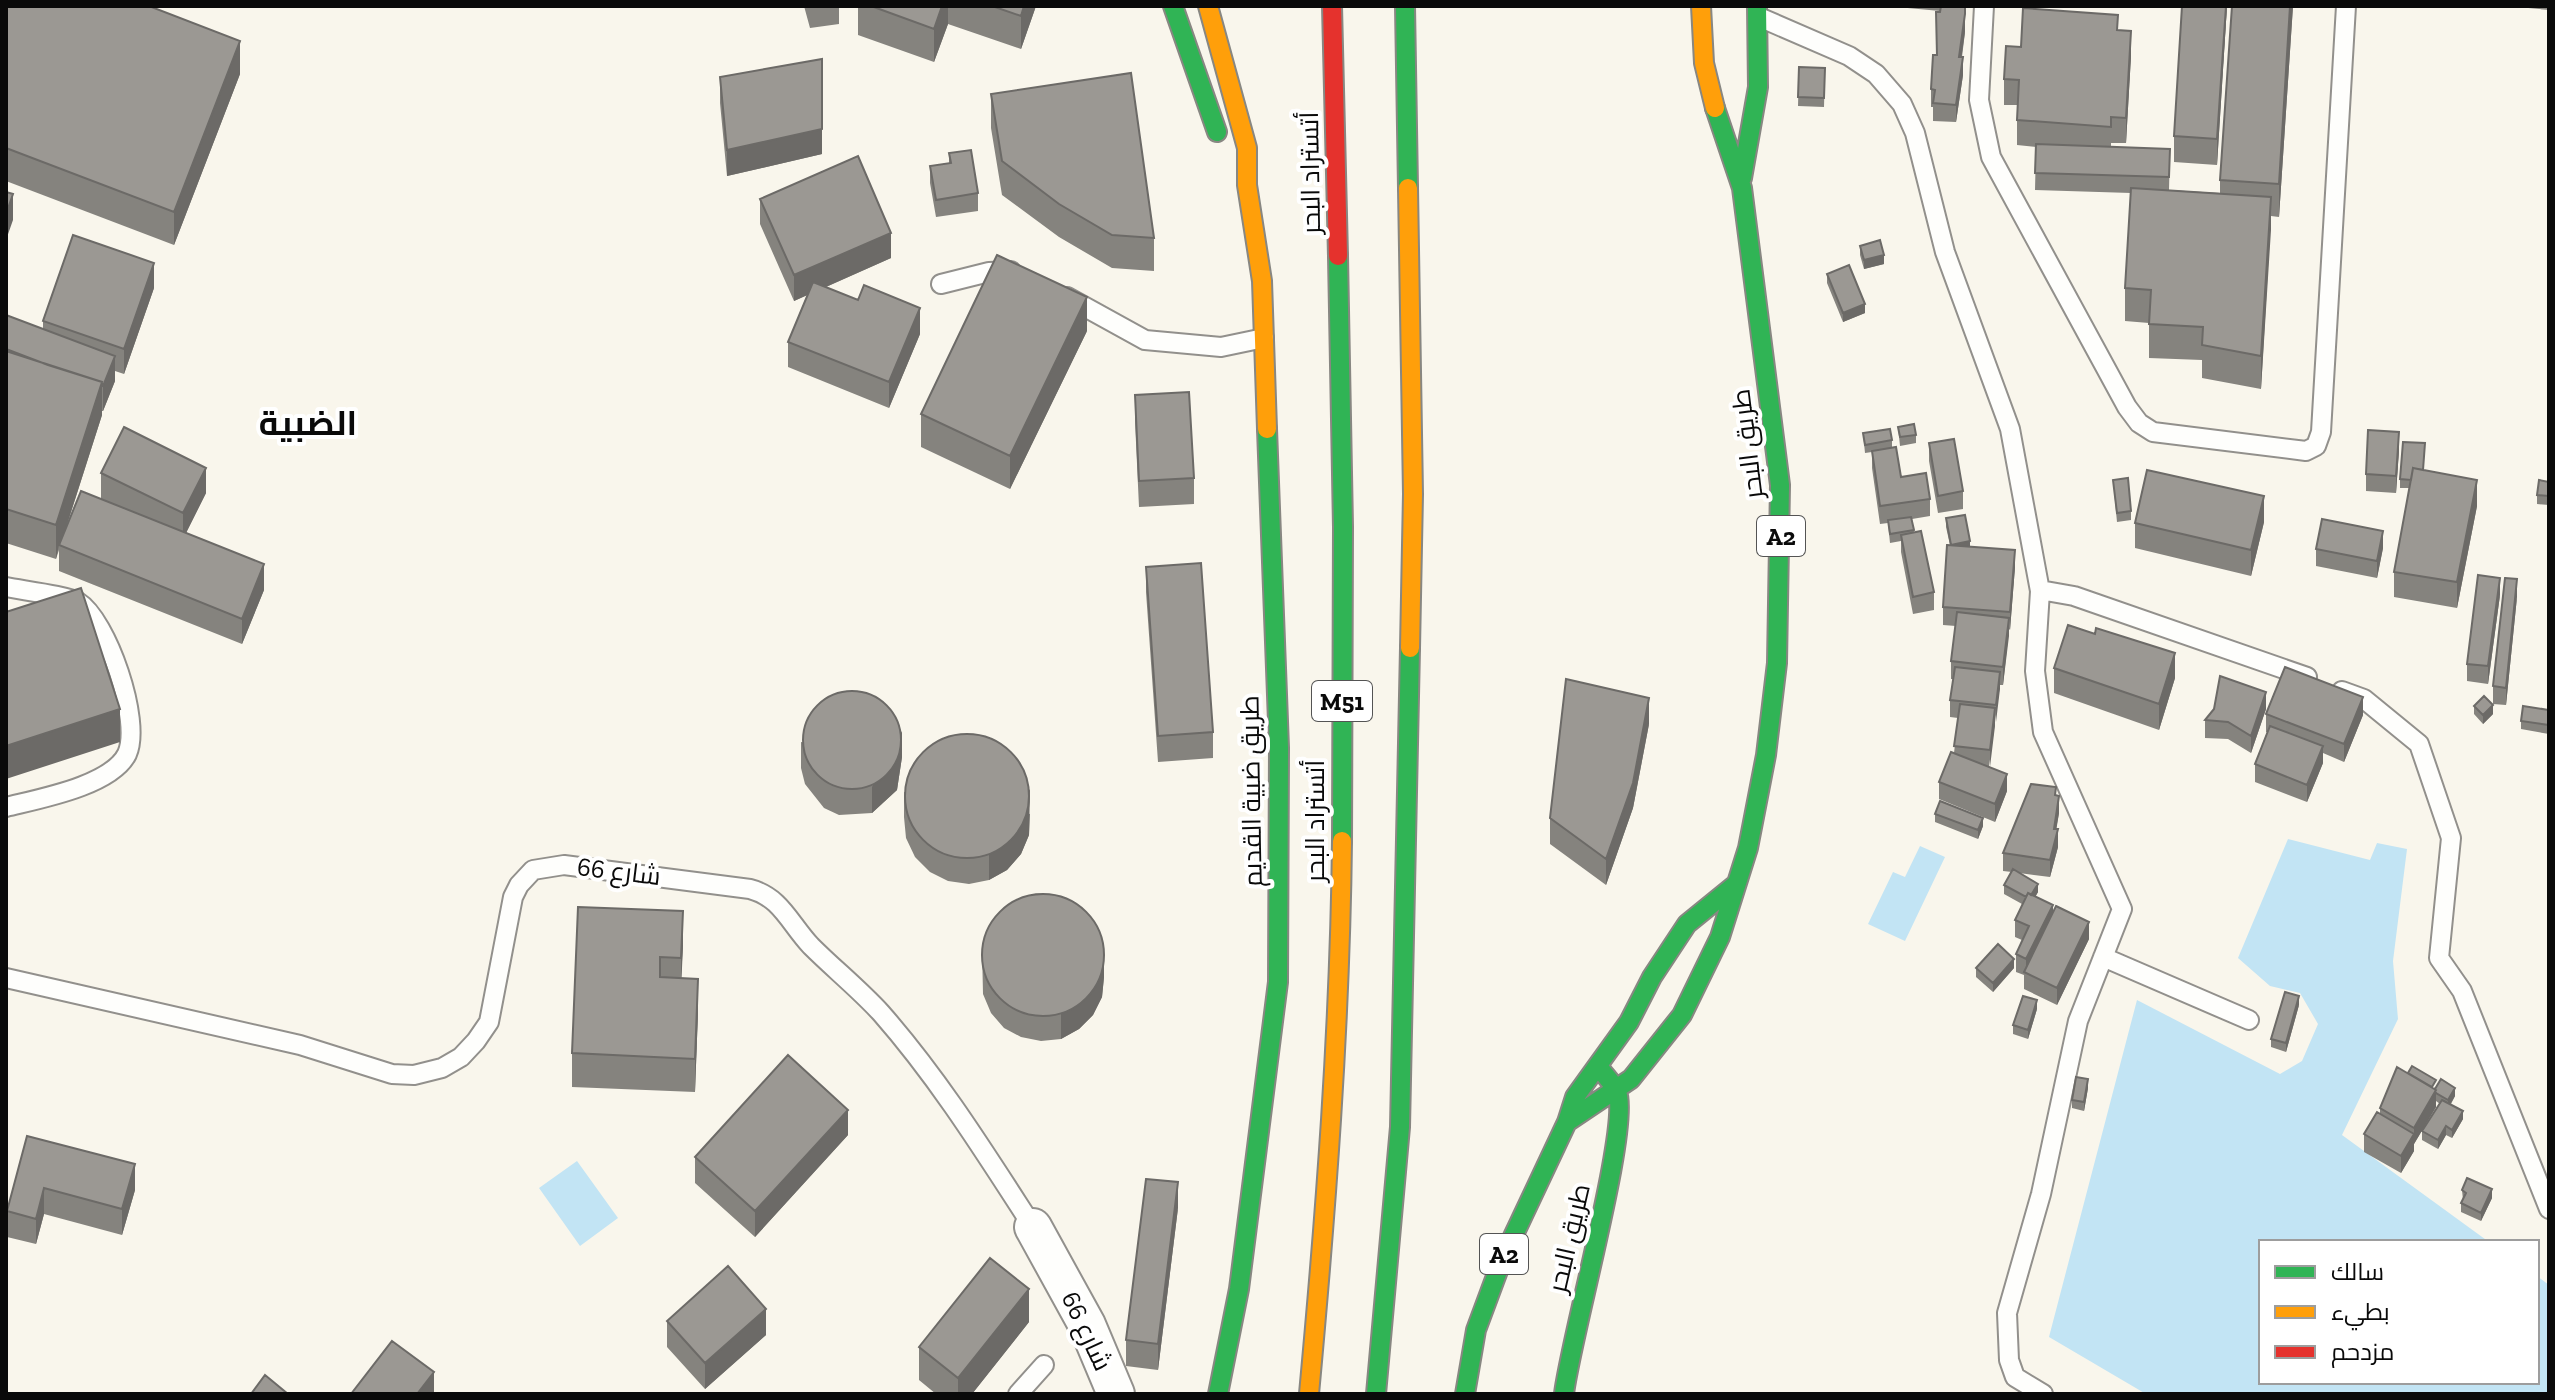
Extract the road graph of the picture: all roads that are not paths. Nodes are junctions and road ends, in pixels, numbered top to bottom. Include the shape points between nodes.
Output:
1 (1173, 6) edge
2 (1208, 6) edge
3 (1332, 6) edge
4 (1405, 6) edge
5 (1984, 6) edge
6 (2346, 6) edge
7 (1706, 11) edge
8 (1752, 12) edge
9 (1247, 185) junction
10 (1741, 185) junction
11 (1026, 277) edge
12 (941, 284) dead end
13 (1049, 288) edge
14 (1264, 338) junction
15 (6, 587) edge
16 (2040, 590) junction
17 (6, 807) edge
18 (1735, 885) junction
19 (2103, 957) junction
20 (6, 978) edge
21 (1674, 986) junction
22 (2249, 1020) dead end
23 (1599, 1067) junction
24 (1618, 1094) junction
25 (1567, 1122) junction
26 (2549, 1209) edge
27 (1033, 1227) joint
28 (1044, 1365) dead end
29 (1018, 1394) edge
30 (1116, 1394) edge
31 (1218, 1394) edge
32 (1309, 1394) edge
33 (1376, 1394) edge
34 (1465, 1394) edge
35 (1564, 1394) edge
36 (2043, 1394) edge

1 - 9 main road, طريق ضبية القديم via 1227,159
2 - 9 main road, طريق ضبية القديم via 1247,148
3 - 32 main road, أتستراد البحر / M51 via 1342,429 1341,922 1331,1162
4 - 33 main road, M51 via 1413,494 1400,1111
5 - 6 lane via 1979,100 1991,157 2127,407 2139,423 2161,434 2297,451 2312,450 2321,432
7 - 10 main road, طريق البحر / A2 via 1710,92
8 - 10 main road, طريق البحر / A2 via 1758,87
8 - 16 lane via 1849,56 1876,74 1902,104 1915,133 1945,252 2010,429
9 - 14 main road, طريق ضبية القديم via 1257,232
10 - 18 main road, طريق البحر / A2 via 1781,498 1775,679 1762,784
11 - 12 lane via 1014,271 989,272
13 - 14 lane via 1145,340 1221,347
14 - 31 main road, طريق ضبية القديم via 1279,748 1278,982 1239,1289
15 - 17 lane via 76,600 91,613 121,673 130,726 127,754 108,772 66,792
16 - 19 lane via 2035,671 2043,732 2122,909
16 - 26 lane via 2155,623 2364,699 2419,744 2451,838 2439,958 2462,991
18 - 21 main road, A2 via 1715,954
18 - 21 main road, A2 via 1687,924
19 - 22 lane
19 - 36 lane via 2078,1021 2041,1194 2007,1313 2015,1377
20 - 27 lane, شارع 66 via 300,1045 392,1074 414,1075 461,1057 489,1022 513,897 533,870 564,865 750,889 782,907 812,947 882,1014 951,1099
21 - 23 main road, A2
21 - 24 main road, A2 via 1646,1064
23 - 24 main road
23 - 25 main road, طريق البحر / A2 via 1575,1097
24 - 25 main road, A2
24 - 35 main road, طريق البحر via 1615,1150
25 - 34 main road, طريق البحر / A2 via 1502,1260 1476,1330
27 - 30 street, شارع 66 via 1087,1325
28 - 29 lane

